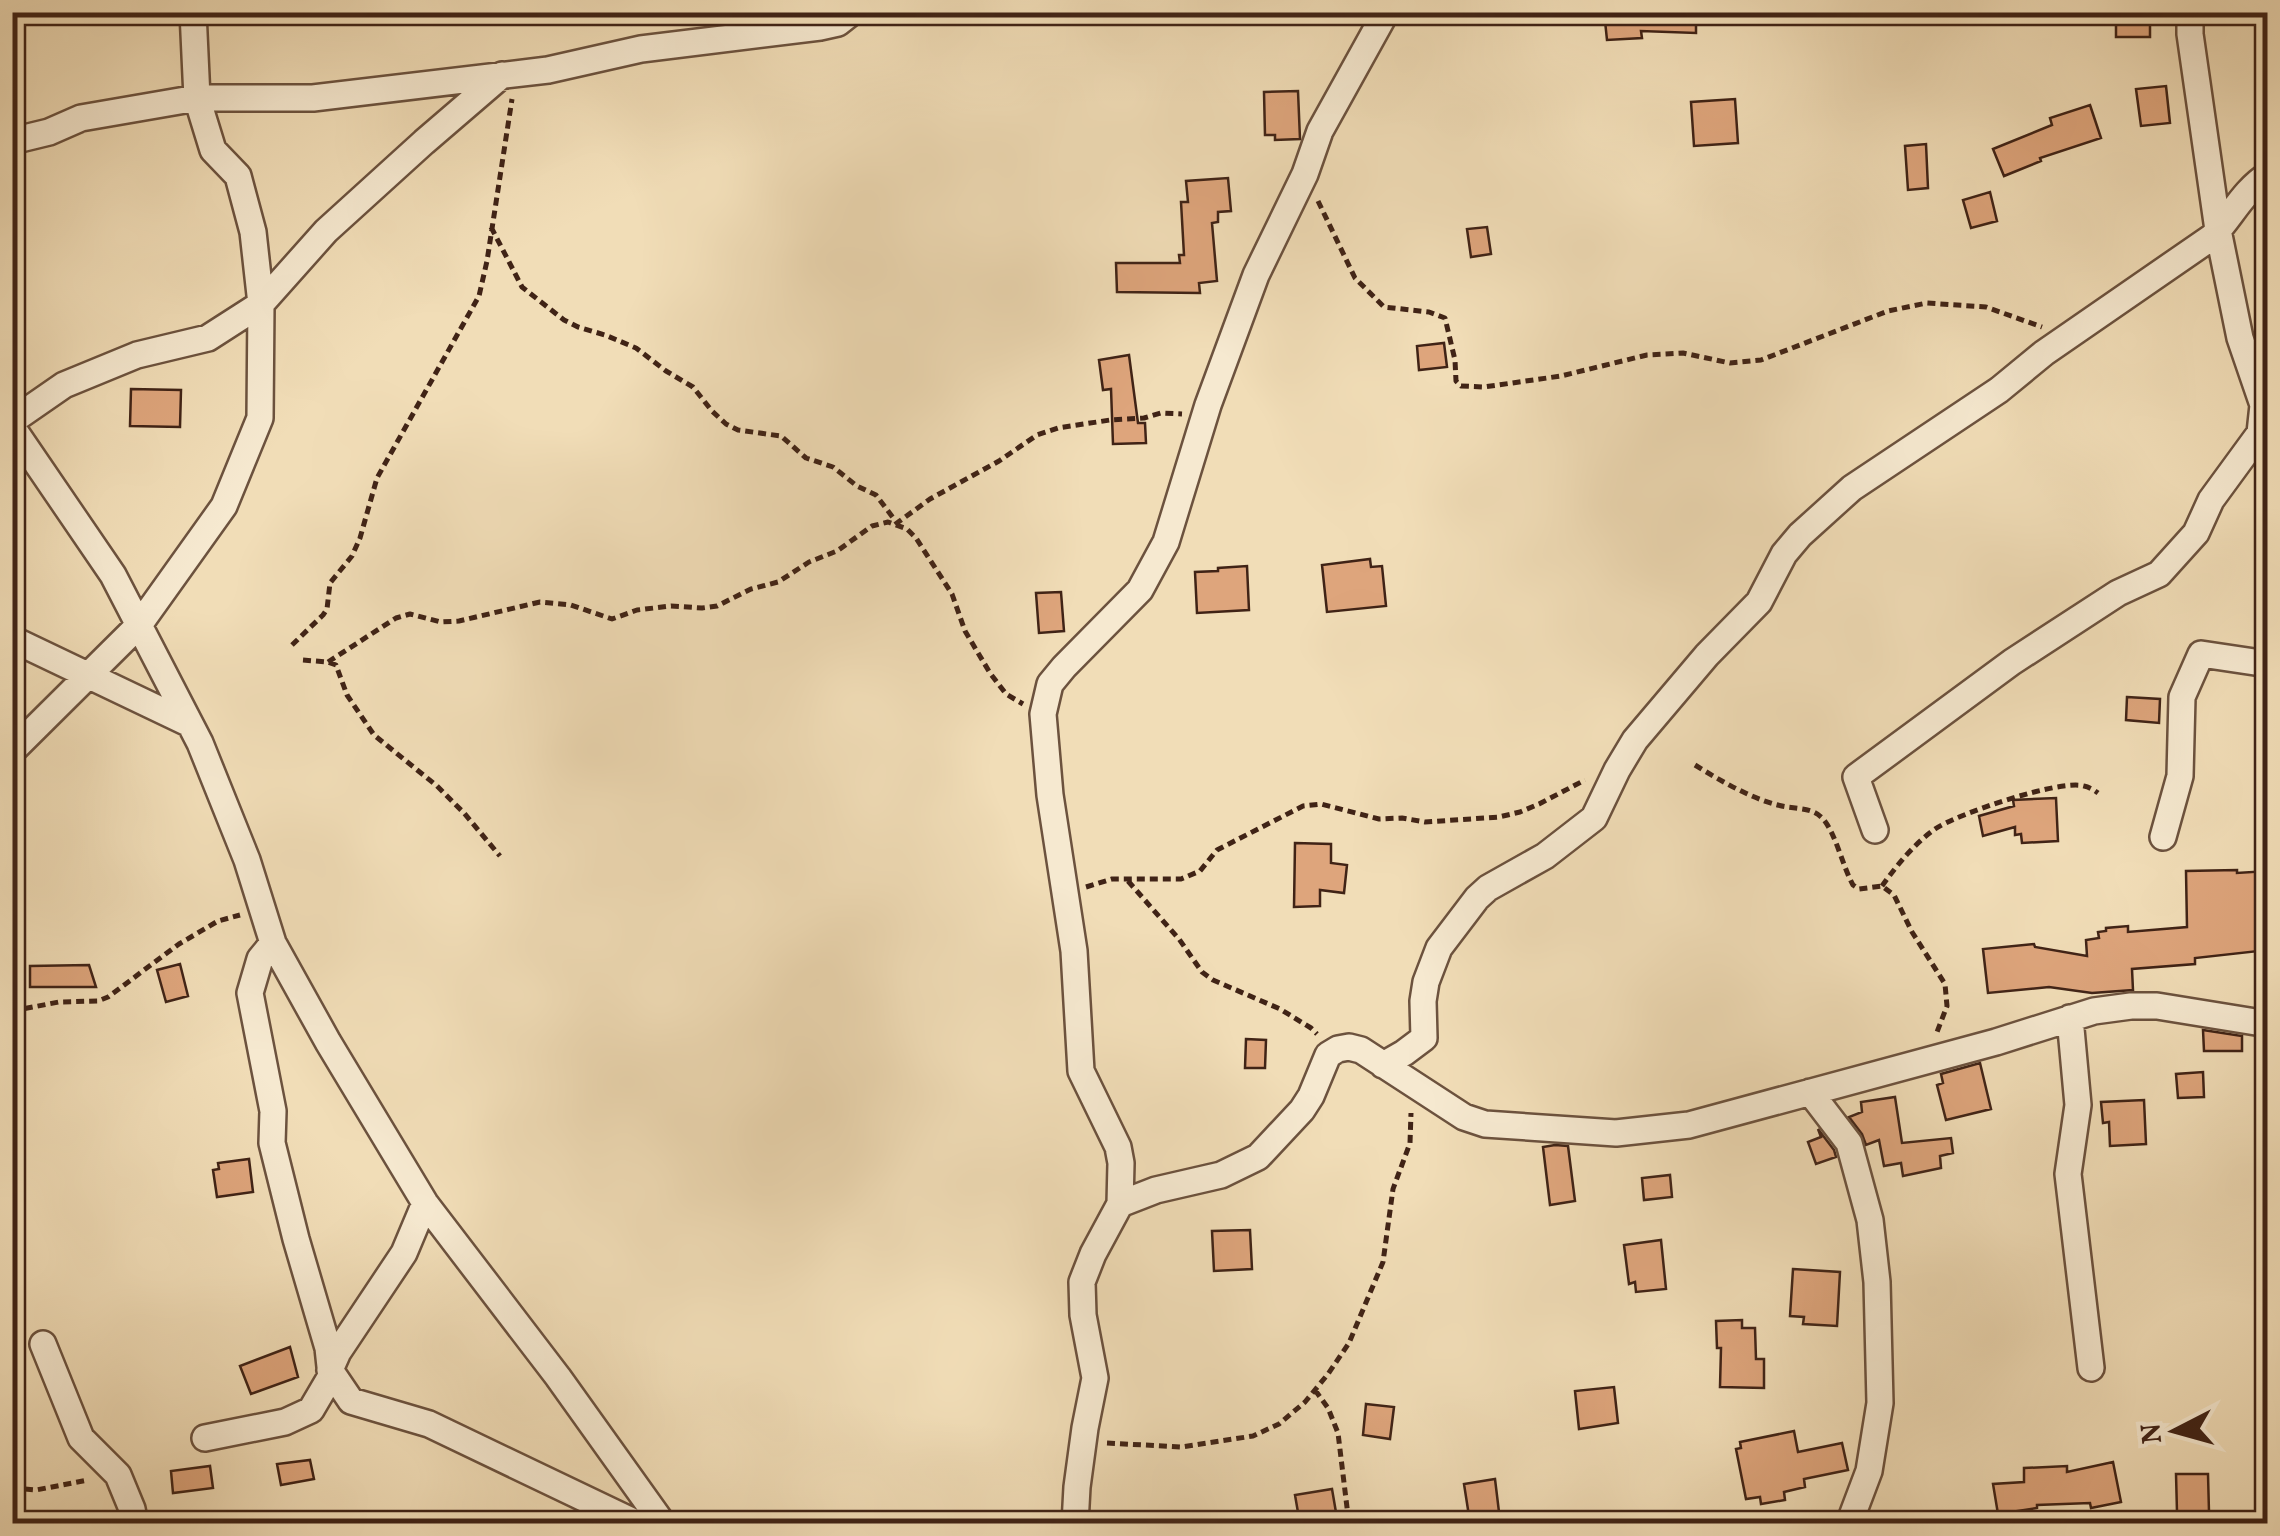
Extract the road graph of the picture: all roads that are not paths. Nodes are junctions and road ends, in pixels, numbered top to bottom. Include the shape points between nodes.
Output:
1 (193, 12) edge
2 (852, 12) edge
3 (1386, 12) edge
4 (2190, 12) edge
5 (509, 74) junction
6 (197, 98) junction
7 (12, 141) edge
8 (2268, 176) edge
9 (2218, 230) junction
10 (262, 304) junction
11 (12, 424) edge
12 (139, 625) junction
13 (12, 638) edge
14 (2268, 664) edge
15 (90, 676) junction
16 (190, 724) junction
17 (12, 751) edge
18 (1875, 830) dead end
19 (2163, 837) dead end
20 (273, 943) junction
21 (2070, 1018) junction
22 (2268, 1024) edge
23 (1384, 1064) junction
24 (1810, 1092) junction
25 (425, 1203) junction
26 (1120, 1204) junction
27 (43, 1344) dead end
28 (2091, 1368) dead end
29 (330, 1370) junction
30 (205, 1438) dead end
31 (135, 1524) edge
32 (638, 1524) edge
33 (663, 1524) edge
34 (1076, 1524) edge
35 (1849, 1524) edge

1 - 6 street
2 - 5 street via 820,27
3 - 26 street via 1320,131 1256,275 1166,542 1140,590 1050,684 1043,714 1074,951 1078,1054 1118,1146
4 - 9 street
5 - 6 street via 313,98
5 - 10 street via 326,231
6 - 7 street via 81,118
6 - 10 street via 212,150 238,176
8 - 9 street via 2246,191
9 - 18 street via 2240,338 2263,404 2260,433 2196,532 2159,574 2012,662 1856,777
9 - 23 street via 1831,505 1784,554 1759,602 1635,740 1594,818 1477,898 1430,968 1422,1001 1424,1038
10 - 11 street via 208,338 137,354 64,385
10 - 12 street via 260,418 224,506
11 - 12 street
12 - 15 street
12 - 16 street
13 - 15 street
14 - 19 street via 2200,654 2182,697 2180,776
15 - 16 street
15 - 17 street
16 - 20 street via 247,860
20 - 25 street
20 - 29 street via 260,959 250,993 273,1111 272,1143
21 - 22 street via 2157,1006
21 - 24 street
21 - 28 street via 2078,1106 2068,1174
23 - 24 street via 1485,1124 1616,1133 1689,1126
23 - 26 street via 1349,1047 1332,1051 1302,1110 1258,1157 1221,1176
24 - 35 street via 1849,1143 1878,1282 1880,1403 1869,1471
25 - 29 street via 404,1252
25 - 33 street
26 - 34 street via 1082,1282 1095,1378
27 - 31 street via 81,1438 118,1475
29 - 30 street via 311,1410
29 - 32 street via 352,1401 429,1424

